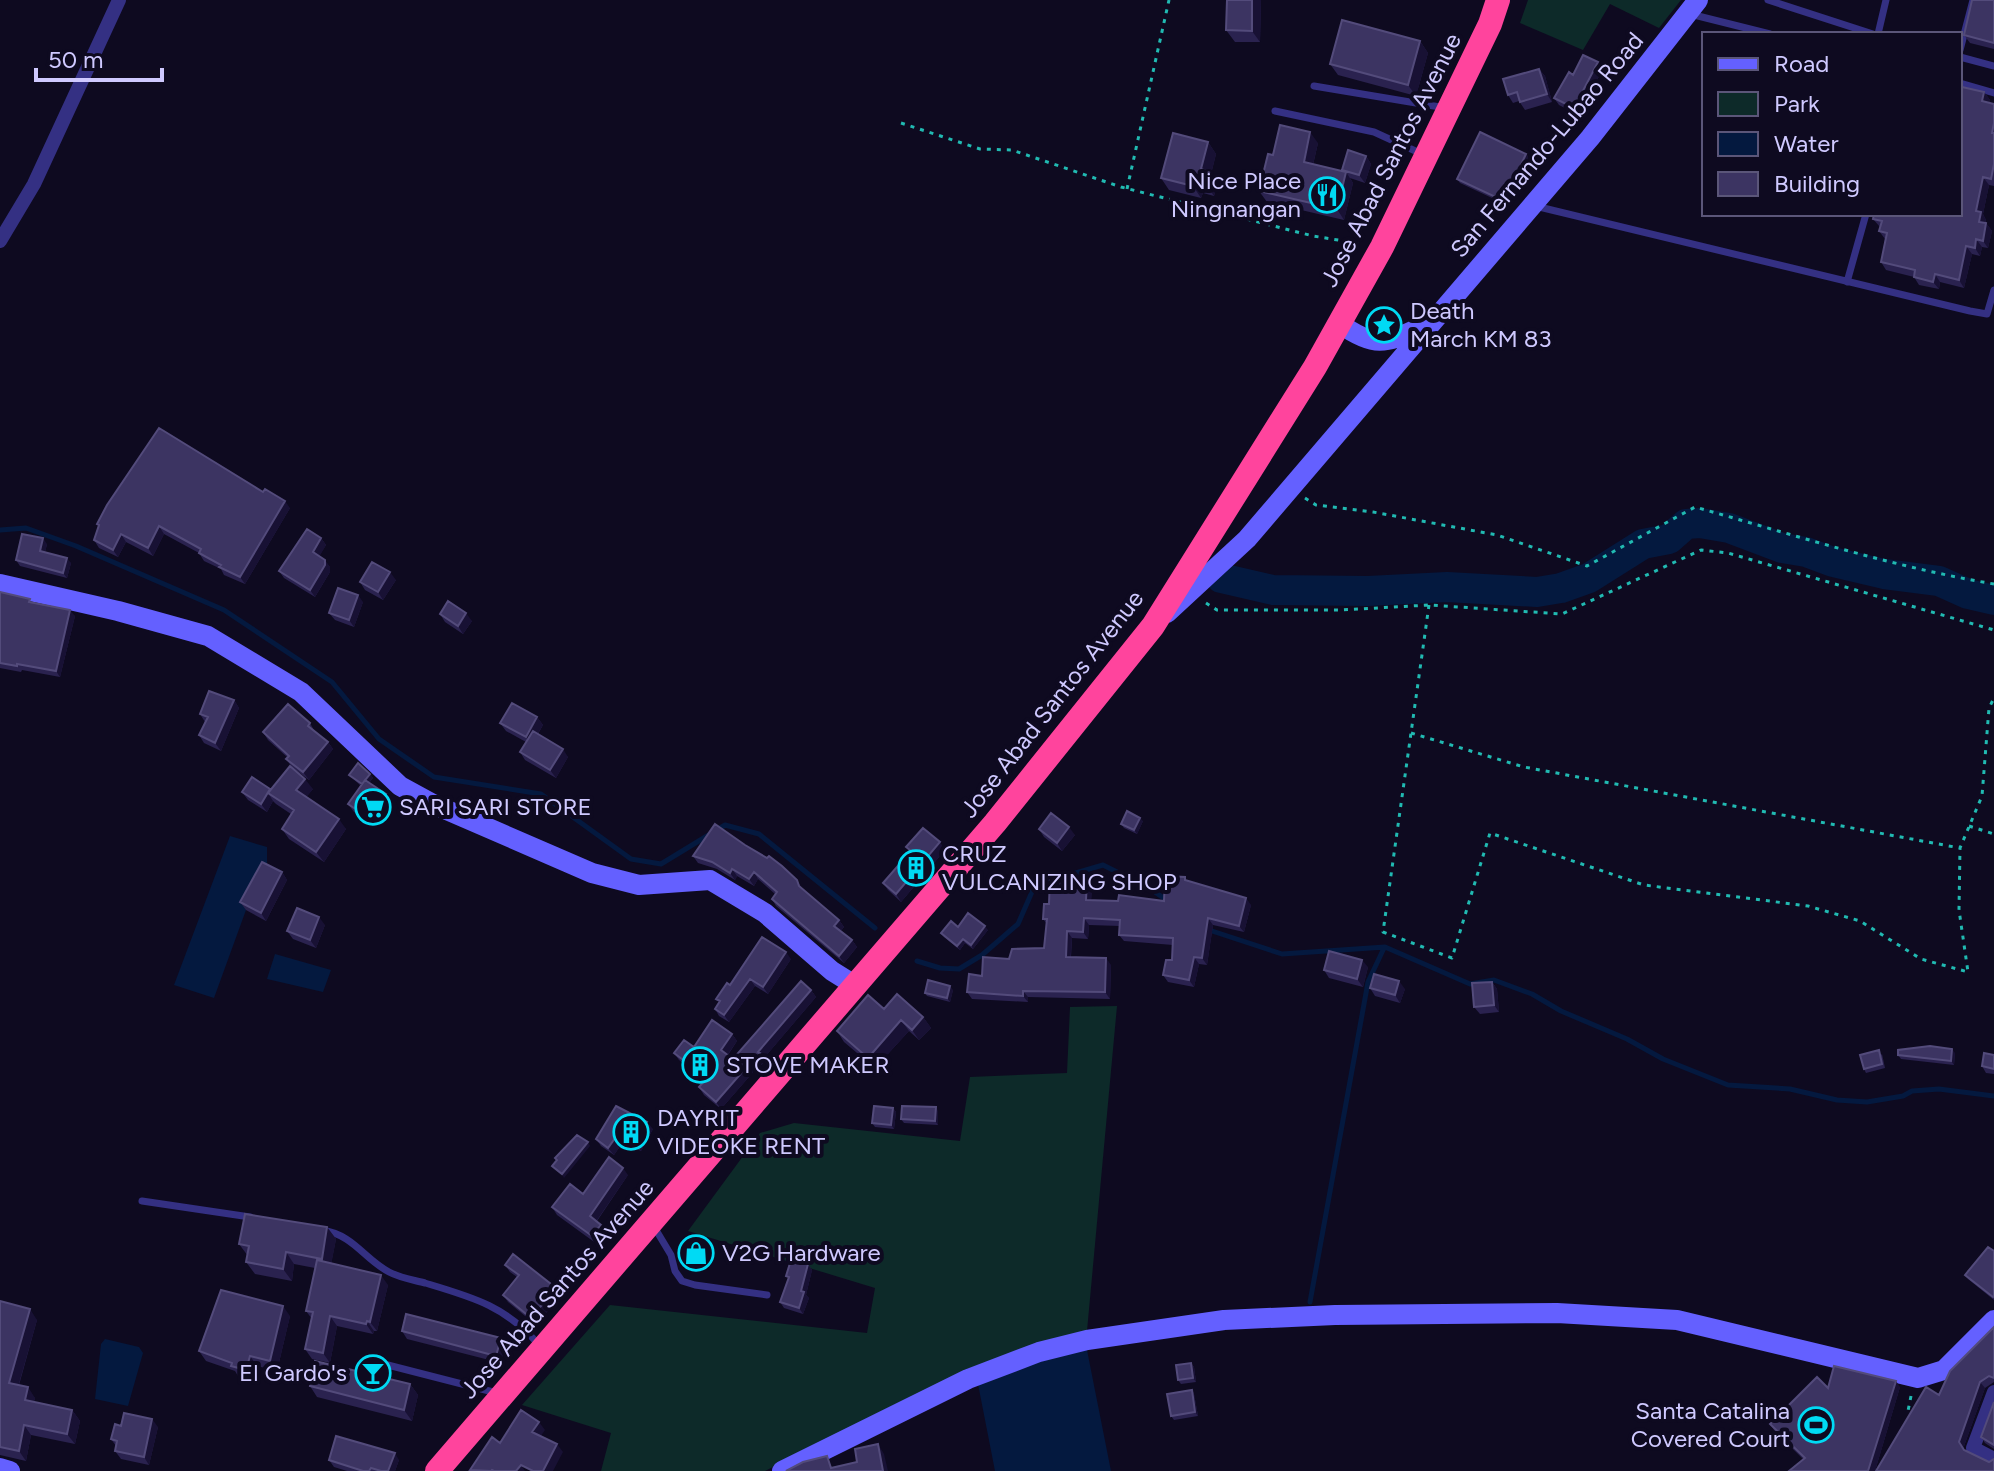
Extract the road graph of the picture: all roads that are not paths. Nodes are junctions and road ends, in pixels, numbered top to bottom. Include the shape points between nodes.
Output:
1 (119, 0) edge
2 (1498, 0) edge
3 (1768, 0) edge
4 (1886, 0) edge
5 (1973, 0) edge
6 (1693, 6) edge
7 (1764, 32) edge
8 (1870, 32) edge
9 (1877, 32) edge
10 (1962, 42) edge
11 (1962, 58) edge
12 (1994, 66) edge
13 (1962, 84) edge
14 (1314, 86) dead end
15 (1994, 93) edge
16 (1450, 108) junction
17 (1275, 111) dead end
18 (1428, 156) junction
19 (1533, 205) junction
20 (1865, 216) edge
21 (0, 241) edge
22 (1847, 282) junction
23 (1994, 290) edge
24 (1990, 315) edge
25 (1433, 322) junction
26 (1339, 323) junction
27 (0, 584) edge
28 (1153, 626) junction
29 (856, 986) junction
30 (142, 1201) dead end
31 (256, 1218) edge
32 (651, 1223) junction
33 (311, 1228) edge
34 (767, 1295) dead end
35 (1994, 1320) edge
36 (543, 1349) junction
37 (380, 1363) dead end
38 (1994, 1392) edge
39 (503, 1395) junction
40 (1994, 1459) edge
41 (0, 1468) edge
42 (10, 1471) edge
43 (437, 1471) edge
44 (782, 1471) edge

1 - 21 street via 34,184
2 - 16 highway, Jose Abad Santos Avenue
3 - 8 lane
4 - 9 lane
5 - 10 lane
6 - 7 lane
6 - 19 street, San Fernando-Lubao Road
11 - 12 lane
13 - 15 lane
14 - 16 lane
16 - 18 highway, Jose Abad Santos Avenue
17 - 18 lane via 1374,132
18 - 26 highway, Jose Abad Santos Avenue
19 - 22 lane
19 - 25 street, San Fernando-Lubao Road
20 - 22 lane
22 - 24 lane
23 - 24 lane
25 - 26 street, San Fernando-Lubao Road via 1376,342
25 - 28 street, San Fernando-Lubao Road via 1247,539
26 - 28 highway, Jose Abad Santos Avenue
27 - 29 street via 208,636 301,692 400,786 433,804 592,873 639,885 710,880 765,913
28 - 29 highway, Jose Abad Santos Avenue
29 - 32 highway, Jose Abad Santos Avenue
30 - 31 lane
32 - 34 lane via 682,1281
32 - 36 highway, Jose Abad Santos Avenue
33 - 36 lane via 339,1233 391,1273 481,1299 525,1328
35 - 44 street via 1944,1370 1918,1378 1677,1320 1557,1313 1224,1320 1039,1352 968,1379
36 - 39 highway, Jose Abad Santos Avenue
37 - 39 lane
38 - 40 street via 1973,1448
39 - 43 highway, Jose Abad Santos Avenue
41 - 42 street

